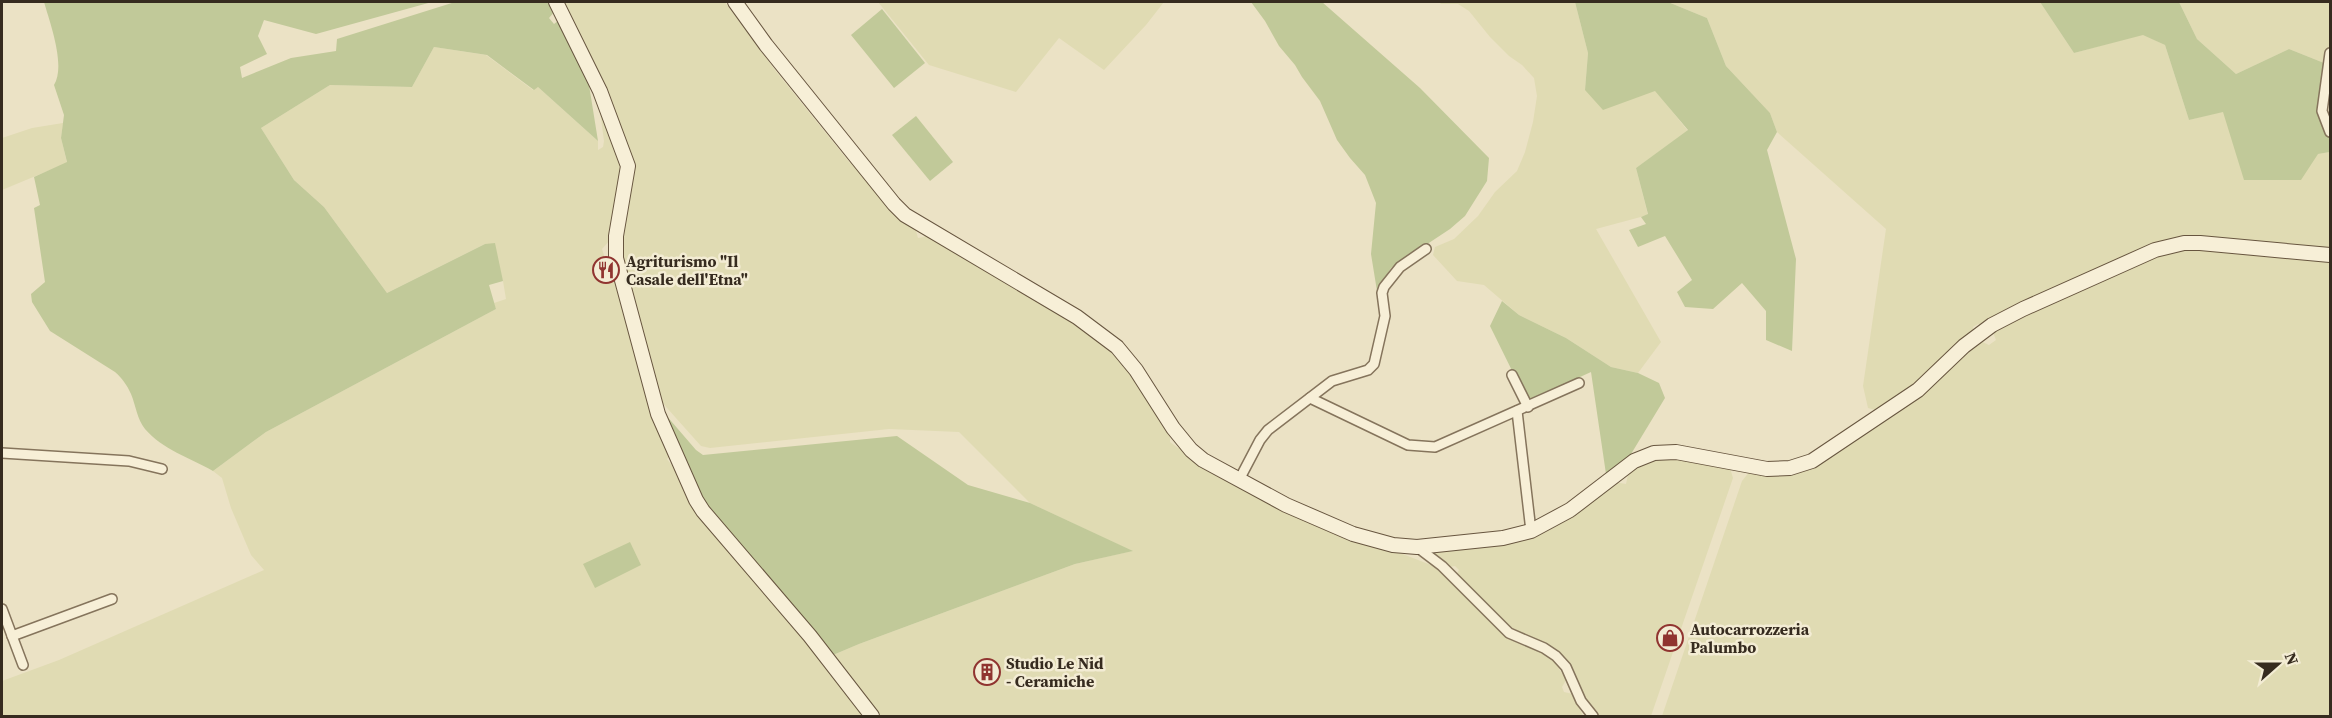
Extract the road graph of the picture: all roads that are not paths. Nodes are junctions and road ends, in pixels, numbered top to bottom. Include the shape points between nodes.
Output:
1 (555, 2) edge
2 (735, 2) edge
3 (2331, 53) edge
4 (2331, 132) edge
5 (1426, 249) dead end
6 (2331, 255) edge
7 (1512, 375) dead end
8 (1579, 383) dead end
9 (1310, 398) junction
10 (1528, 406) junction
11 (1517, 411) junction
12 (2, 453) edge
13 (162, 469) dead end
14 (1239, 480) junction
15 (1531, 531) junction
16 (1417, 547) junction
17 (112, 599) dead end
18 (2, 609) edge
19 (12, 636) junction
20 (23, 665) dead end
21 (872, 717) edge
22 (1593, 717) edge

1 - 21 street via 585,57 625,156 628,176 616,236 616,258 669,443 703,512 810,636
2 - 14 street via 905,215 1077,317 1117,347 1191,450
3 - 4 street via 2322,111
5 - 9 street via 1400,267 1384,287 1385,316 1374,364 1368,370 1332,381
6 - 15 street via 2200,243 2155,250 1992,325 1918,390 1812,461 1779,469 1676,452 1644,456 1570,510
7 - 10 street
8 - 10 street
9 - 11 street via 1415,447 1445,444
9 - 14 street via 1268,430
10 - 11 street
11 - 15 street
12 - 13 street via 129,461
14 - 16 street via 1353,534
15 - 16 street via 1503,538
16 - 22 street via 1442,566 1509,633 1556,656
17 - 19 street
18 - 19 street
19 - 20 street

